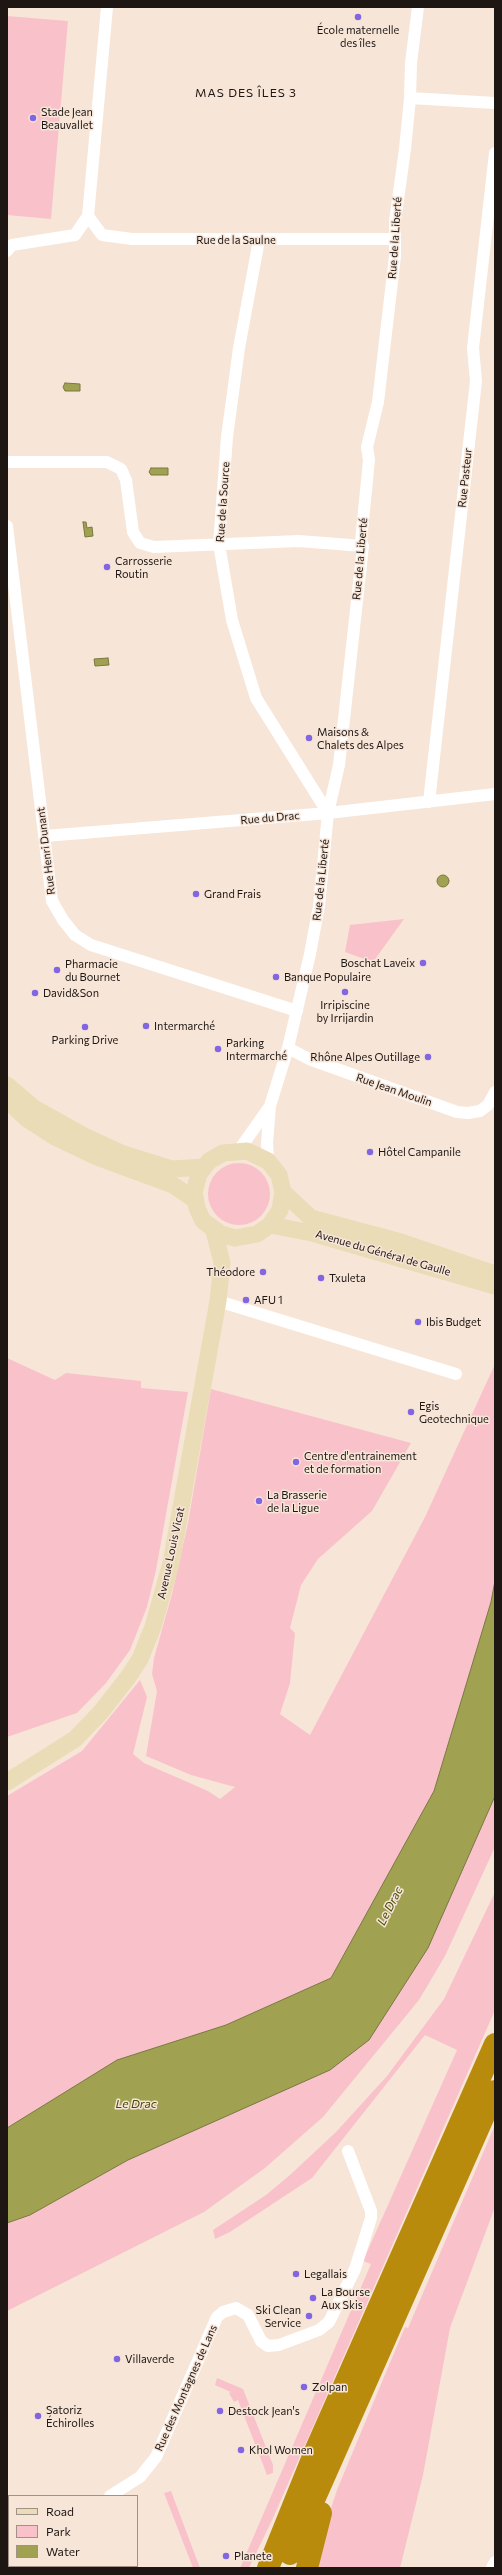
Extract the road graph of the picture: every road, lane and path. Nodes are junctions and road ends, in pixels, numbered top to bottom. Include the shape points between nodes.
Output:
1 (107, 7) edge
2 (418, 7) edge
3 (410, 98) junction
4 (495, 103) edge
5 (495, 153) edge
6 (88, 216) junction
7 (394, 239) junction
8 (259, 240) junction
9 (7, 251) edge
10 (7, 462) edge
11 (7, 526) edge
12 (219, 544) junction
13 (363, 546) junction
14 (495, 794) edge
15 (429, 802) junction
16 (328, 813) junction
17 (45, 836) junction
18 (297, 1011) junction
19 (288, 1048) junction
20 (7, 1085) edge
21 (495, 1092) edge
22 (7, 1100) edge
23 (270, 1106) junction
24 (239, 1150) junction
25 (268, 1161) junction
26 (204, 1167) junction
27 (283, 1192) junction
28 (195, 1200) junction
29 (270, 1225) junction
30 (214, 1231) junction
31 (242, 1238) junction
32 (222, 1263) junction
33 (495, 1274) edge
34 (495, 1286) edge
35 (218, 1301) junction
36 (456, 1374) dead end
37 (7, 1782) edge
38 (495, 2044) edge
39 (495, 2091) edge
40 (348, 2151) dead end
41 (372, 2370) junction
42 (316, 2449) junction
43 (112, 2495) edge
44 (495, 2562) edge
45 (256, 2568) edge
46 (268, 2568) edge
47 (284, 2568) edge
48 (307, 2568) edge
49 (492, 2568) edge

1 - 6 street
2 - 3 street, Rue de la Liberté via 410,63
3 - 4 street
3 - 7 street, Rue de la Liberté
5 - 15 street, Rue Pasteur via 473,348 476,381
6 - 8 street, Rue de la Saulne via 102,235 112,237
6 - 9 street via 70,237 12,245
7 - 8 street, Rue de la Saulne
7 - 13 street, Rue de la Liberté via 395,256 378,402 367,447 369,460 361,541
8 - 12 street, Rue de la Source via 238,348 227,437
10 - 12 street via 107,462 121,469 126,480 133,532 140,543 154,547
11 - 17 street, Rue Henri Dunant
12 - 13 street via 299,541
12 - 16 street, Rue de la Source via 232,620 256,698
13 - 16 street, Rue de la Liberté via 339,765
14 - 15 street, Rue du Drac
15 - 16 street, Rue du Drac
16 - 17 street, Rue du Drac
16 - 18 street, Rue de la Liberté via 316,920
17 - 18 street, Rue Henri Dunant via 52,900 63,920 84,942
18 - 19 street, Rue de la Liberté
19 - 21 street, Rue Jean Moulin via 309,1059 457,1112 480,1111 488,1105
19 - 23 street, Rue de la Liberté
20 - 26 main road via 34,1108 115,1150 172,1169
22 - 28 main road via 28,1119 53,1136 91,1155 173,1185
23 - 24 street, Rue de la Liberté
23 - 25 street, Rue de la Liberté
24 - 25 main road via 255,1153
24 - 26 main road via 223,1152
25 - 27 main road via 279,1175
26 - 28 main road via 196,1183
27 - 29 main road via 280,1210
27 - 33 main road via 299,1209 316,1220 401,1242
28 - 30 main road via 199,1214
29 - 31 main road via 257,1234
29 - 34 main road, Avenue du Général de Gaulle via 312,1232
30 - 31 main road via 228,1237
30 - 32 main road
31 - 32 main road
32 - 35 main road, Avenue Louis Vicat
35 - 36 street
35 - 37 main road, Avenue Louis Vicat via 170,1563 158,1612 140,1659 114,1696 75,1739
38 - 42 highway
39 - 41 highway
40 - 43 street, Rue des Montagnes de Lans via 371,2211 371,2218 355,2268 329,2322 319,2330 279,2345 268,2346 261,2341 248,2315 236,2308 223,2312 218,2317 156,2457 140,2477
41 - 47 highway
41 - 48 highway via 372,2388 323,2507
42 - 45 highway via 304,2466
42 - 46 highway
44 - 49 street

